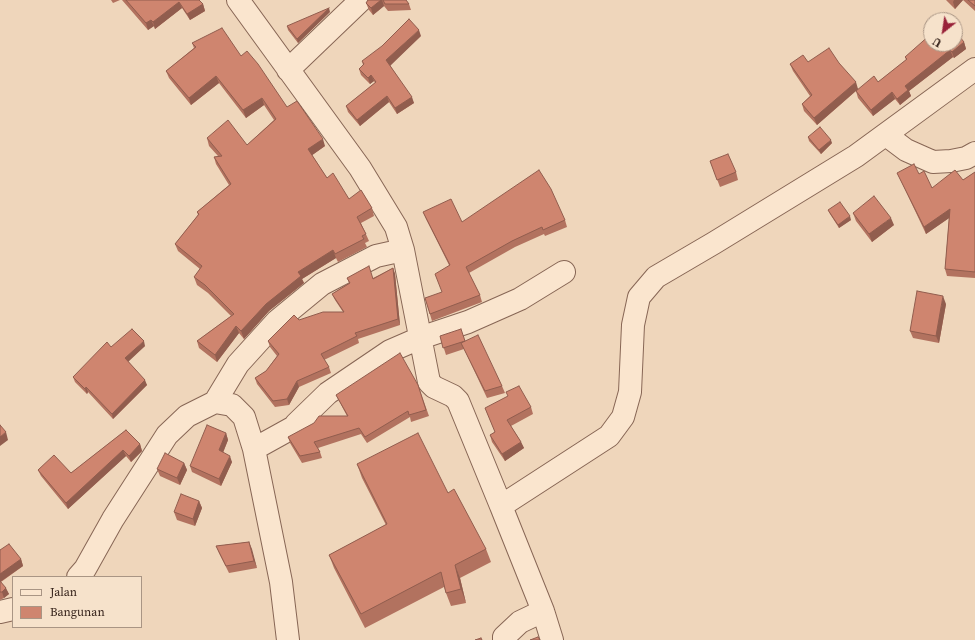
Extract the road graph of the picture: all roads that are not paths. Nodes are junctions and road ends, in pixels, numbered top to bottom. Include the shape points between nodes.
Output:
1 (238, 0) edge
2 (361, 0) edge
3 (975, 69) edge
4 (288, 70) junction
5 (886, 135) junction
6 (975, 153) edge
7 (402, 250) junction
8 (564, 272) dead end
9 (420, 338) junction
10 (215, 402) junction
11 (338, 404) edge
12 (296, 424) junction
13 (254, 450) junction
14 (501, 506) junction
15 (79, 576) edge
16 (12, 609) edge
17 (544, 611) junction
18 (0, 612) edge
19 (288, 640) edge
20 (504, 640) edge
21 (552, 640) edge

1 - 4 street
2 - 4 street
3 - 5 street
4 - 7 street via 360,168 396,227
5 - 6 street via 906,150 933,162 966,158
5 - 14 street via 790,197 656,277 640,297 633,325 630,392 623,417 609,436
7 - 9 street
7 - 10 street via 376,256 322,284 272,326 238,364
8 - 9 street via 520,299 468,322
9 - 12 street via 390,351 328,393
9 - 14 street via 429,382 458,401
10 - 13 street via 232,405 244,417
10 - 15 street via 187,416 167,435
11 - 12 street
12 - 13 street
13 - 19 street via 281,582
14 - 17 street
16 - 18 street
17 - 20 street via 520,622
17 - 21 street

